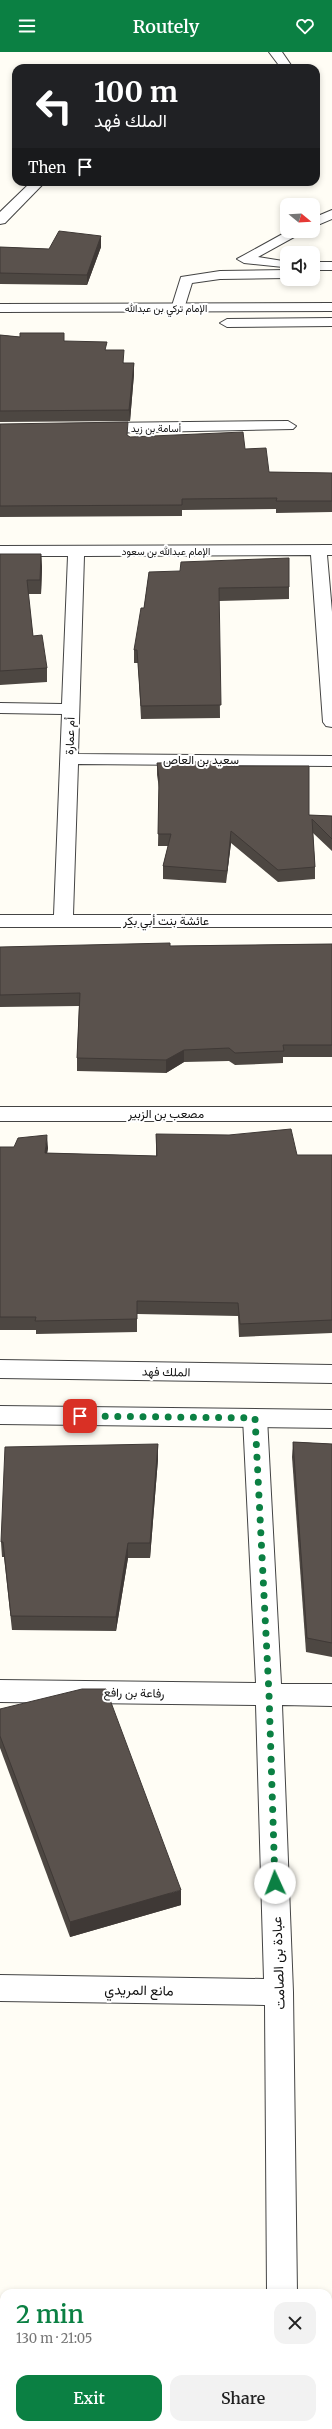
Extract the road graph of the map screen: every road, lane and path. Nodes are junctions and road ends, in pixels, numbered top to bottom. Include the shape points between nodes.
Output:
1 (275, 52) edge
2 (286, 64) edge
3 (34, 186) edge
4 (332, 214) edge
5 (0, 220) edge
6 (320, 220) edge
7 (284, 238) edge
8 (280, 264) edge
9 (320, 266) edge
10 (332, 266) edge
11 (280, 274) edge
12 (320, 275) edge
13 (332, 275) edge
14 (332, 306) edge
15 (0, 308) edge
16 (176, 318) junction
17 (0, 322) edge
18 (31, 322) dead end
19 (332, 322) edge
20 (211, 323) dead end
21 (288, 426) dead end
22 (88, 428) edge
23 (325, 550) edge
24 (0, 551) edge
25 (76, 552) junction
26 (0, 708) edge
27 (71, 708) junction
28 (332, 722) edge
29 (69, 759) junction
30 (332, 760) edge
31 (0, 921) edge
32 (64, 921) junction
33 (332, 921) edge
34 (0, 1114) edge
35 (332, 1114) edge
36 (0, 1369) edge
37 (332, 1374) edge
38 (0, 1415) edge
39 (255, 1418) junction
40 (332, 1419) edge
41 (0, 1692) edge
42 (269, 1694) junction
43 (332, 1695) edge
44 (0, 1988) edge
45 (279, 1992) junction
46 (282, 2289) edge

1 - 2 street
3 - 5 street
4 - 6 street
7 - 8 street via 244,259
9 - 10 street
11 - 16 street via 220,275 186,280
12 - 13 street
14 - 16 street, الإمام تركي بن عبدالله
15 - 16 street, الإمام تركي بن عبدالله
17 - 18 street
19 - 20 street, الإمام تركي بن عبدالله
21 - 22 street, أسامة بن زيد
23 - 25 street, الإمام عبدالله بن سعود
23 - 28 street
24 - 25 street, الإمام عبدالله بن سعود
25 - 27 street, أم عمارة
26 - 27 street
27 - 29 street, أم عمارة
29 - 30 street, سعيد بن العاص
29 - 32 street, أم عمارة
31 - 32 street, عائشة بنت أبي بكر
32 - 33 street, عائشة بنت أبي بكر
34 - 35 street, مصعب بن الزبير
36 - 37 street, الملك فهد
38 - 39 street
39 - 40 street
39 - 42 street, عبادة بن الصامت
41 - 42 street, رفاعة بن رافع
42 - 43 street, رفاعة بن رافع
42 - 45 street, عبادة بن الصامت
44 - 45 street, مانع المريدي
45 - 46 street, عبادة بن الصامت

